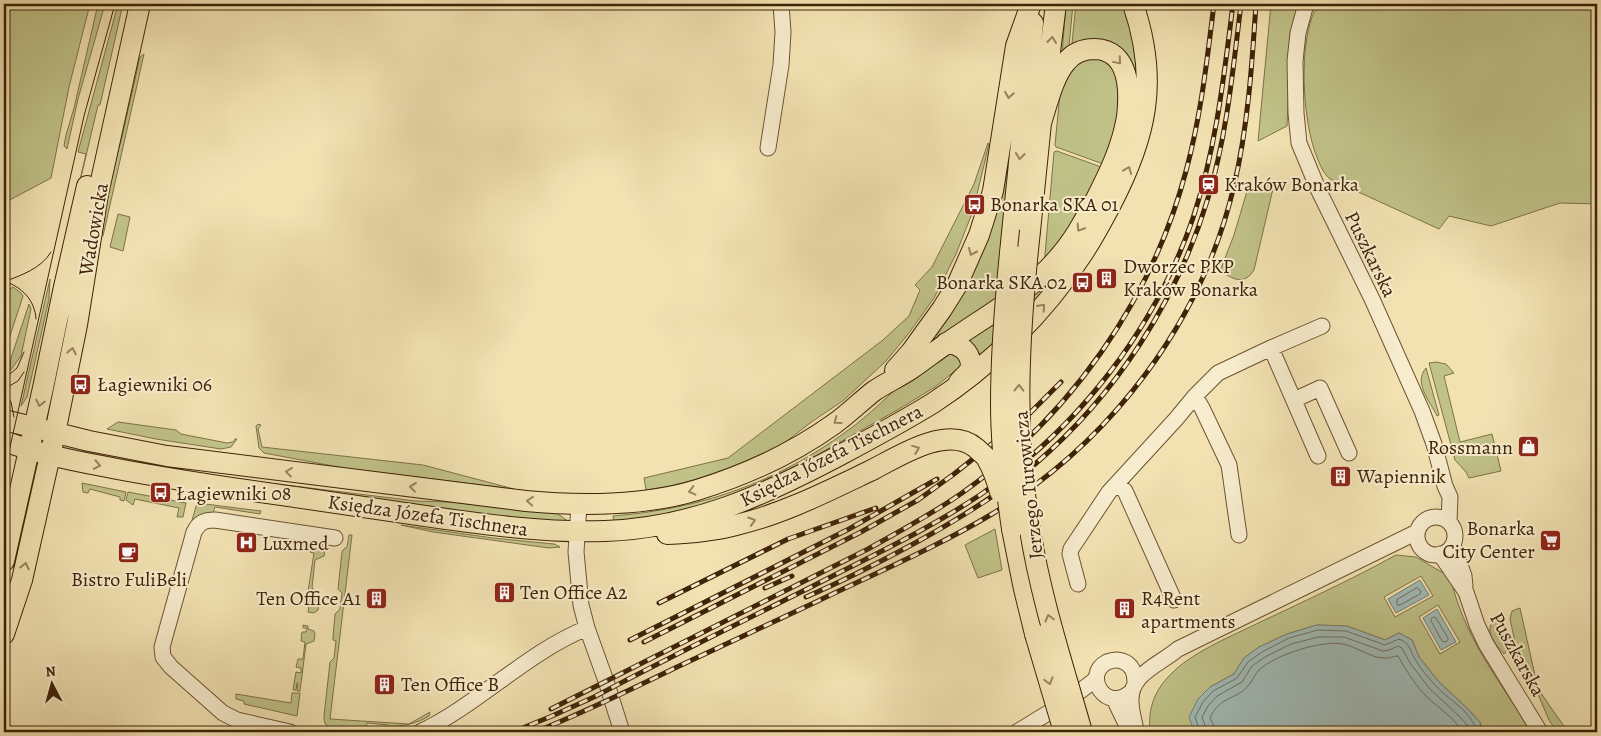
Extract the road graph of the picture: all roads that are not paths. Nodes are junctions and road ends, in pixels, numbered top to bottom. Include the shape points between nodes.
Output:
1 (128, 4) edge
2 (140, 4) edge
3 (781, 4) edge
4 (1030, 4) edge
5 (1035, 4) edge
6 (1056, 4) edge
7 (1133, 4) edge
8 (1306, 4) edge
9 (1041, 123) junction
10 (768, 148) dead end
11 (1322, 326) dead end
12 (946, 343) junction
13 (1271, 348) junction
14 (955, 387) junction
15 (875, 391) junction
16 (1194, 396) junction
17 (1294, 400) junction
18 (4, 420) edge
19 (34, 428) junction
20 (55, 433) junction
21 (4, 441) edge
22 (29, 450) junction
23 (1349, 453) dead end
24 (50, 455) junction
25 (1318, 456) dead end
26 (1117, 484) junction
27 (579, 504) junction
28 (1442, 520) junction
29 (1012, 529) junction
30 (618, 530) junction
31 (577, 532) junction
32 (1417, 532) junction
33 (1239, 535) dead end
34 (336, 538) dead end
35 (1453, 545) junction
36 (1422, 548) junction
37 (1380, 551) junction
38 (1440, 554) junction
39 (4, 562) edge
40 (1078, 584) dead end
41 (1466, 592) junction
42 (1174, 600) dead end
43 (587, 628) junction
44 (4, 634) edge
45 (1178, 649) junction
46 (1127, 663) junction
47 (1096, 679) junction
48 (1134, 687) junction
49 (1110, 697) junction
50 (1066, 702) junction
51 (1022, 731) edge
52 (290, 732) edge
53 (420, 732) edge
54 (622, 732) edge
55 (1064, 732) edge
56 (1082, 732) edge
57 (1130, 732) edge
58 (1136, 732) edge
59 (1540, 732) edge

1 -> 19 main road, Wadowicka
20 -> 2 main road, Wadowicka via 77,325 98,194
3 - 10 street via 781,65
4 -> 15 main road via 1016,46 992,191 976,243 942,309 911,352
5 -> 29 main road, Jerzego Turowicza, bridge via 1002,354 1004,462
9 -> 6 main road
14 -> 7 main road, Księdza Józefa Tischnera via 991,358 1056,292 1092,239 1126,176 1142,128 1147,93 1145,53
8 - 28 street, Puszkarska via 1295,61 1299,143 1422,411 1445,486 1441,502
9 -> 12 main road, Księdza Józefa Tischnera via 1060,71 1071,57 1080,51 1099,49 1120,61 1128,89 1124,130 1112,169 1081,228 1041,276
56 -> 9 main road, Jerzego Turowicza, bridge via 1041,586 1024,486 1019,421 1022,311
11 - 13 street
12 - 14 main road via 963,348 971,362 970,370
12 - 15 main road, Księdza Józefa Tischnera
13 - 16 street via 1218,373
13 - 17 street
14 - 30 main road, Księdza Józefa Tischnera via 877,435 768,491 689,519
15 -> 27 main road, Księdza Józefa Tischnera via 833,425 756,469 694,491 615,503
16 - 26 street
16 - 33 street via 1229,465
17 - 23 street via 1320,388
17 - 25 street
18 - 19 main road, Księdza Józefa Tischnera
19 - 20 main road, Księdza Józefa Tischnera
19 - 22 main road, Wadowicka
20 - 24 main road, Wadowicka
27 -> 20 main road, Księdza Józefa Tischnera via 490,497 167,456
21 - 22 main road, Księdza Józefa Tischnera
22 - 24 main road, Księdza Józefa Tischnera
22 - 39 main road, Wadowicka
24 -> 31 main road, Księdza Józefa Tischnera via 187,482 481,524
44 -> 24 main road, Wadowicka via 22,580
26 - 40 street via 1071,548
26 - 42 street via 1125,491
27 - 31 street
28 - 32 street via 1430,518
28 - 35 street via 1454,531
30 -> 29 main road, bridge via 648,535 736,526 819,495 913,449 948,439 962,440 988,459
29 -> 55 main road, Jerzego Turowicza, bridge via 1026,598
30 - 31 main road, Księdza Józefa Tischnera
31 - 43 street via 581,605
32 - 36 street
32 - 37 street
34 - 52 street via 215,520 202,522 194,532 162,647 163,657 171,668 223,713 237,720
35 - 38 street
35 - 41 street, Puszkarska
36 - 37 street
36 - 38 street via 1432,554
37 - 45 street
38 - 41 street, Puszkarska
41 - 59 street, Puszkarska via 1486,644
43 - 53 street via 557,642 479,697
43 - 54 street
45 - 46 street
45 - 48 street via 1143,673
46 - 47 street via 1108,661
46 - 48 street via 1135,673
47 - 49 street via 1099,689
47 - 50 street
48 - 49 street via 1120,698
48 - 58 street via 1131,705
49 - 50 street via 1092,696
49 - 57 street
50 - 51 street

